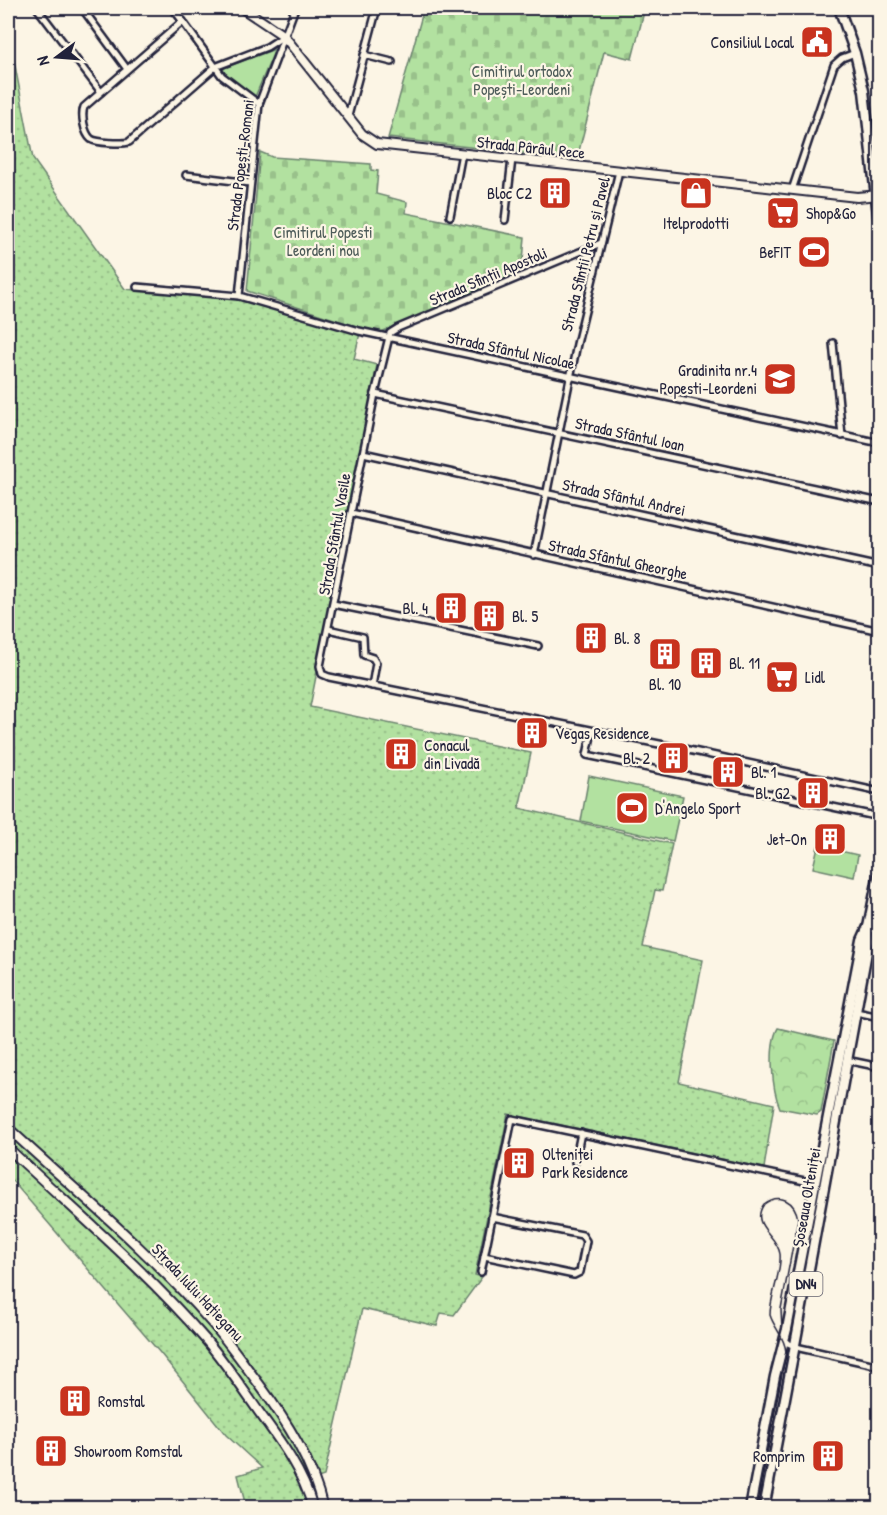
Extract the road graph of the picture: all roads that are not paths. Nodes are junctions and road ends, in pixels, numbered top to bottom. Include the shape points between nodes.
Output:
1 (37, 8) edge
2 (82, 8) edge
3 (173, 8) edge
4 (242, 8) edge
5 (296, 8) edge
6 (377, 8) edge
7 (839, 8) edge
8 (183, 21) junction
9 (284, 36) junction
10 (855, 54) junction
11 (364, 55) junction
12 (392, 62) dead end
13 (215, 68) junction
14 (127, 69) junction
15 (101, 92) junction
16 (259, 104) junction
17 (348, 116) junction
18 (462, 153) junction
19 (512, 159) junction
20 (620, 171) junction
21 (186, 175) dead end
22 (250, 183) junction
23 (792, 190) junction
24 (878, 195) edge
25 (450, 216) dead end
26 (505, 220) dead end
27 (879, 232) edge
28 (601, 243) junction
29 (137, 287) dead end
30 (239, 296) junction
31 (388, 337) junction
32 (833, 343) dead end
33 (570, 376) junction
34 (375, 394) junction
35 (558, 433) junction
36 (842, 436) junction
37 (879, 444) edge
38 (363, 453) junction
39 (546, 494) junction
40 (879, 502) edge
41 (351, 513) junction
42 (534, 555) junction
43 (879, 567) edge
44 (333, 604) junction
45 (328, 629) junction
46 (879, 631) edge
47 (538, 646) dead end
48 (372, 686) junction
49 (592, 730) junction
50 (879, 792) edge
51 (879, 817) edge
52 (879, 867) edge
53 (868, 927) junction
54 (879, 929) edge
55 (856, 1012) junction
56 (879, 1017) edge
57 (842, 1059) junction
58 (879, 1068) edge
59 (8, 1128) edge
60 (581, 1133) junction
61 (8, 1148) edge
62 (36, 1154) junction
63 (575, 1162) dead end
64 (26, 1165) junction
65 (814, 1183) junction
66 (492, 1216) junction
67 (484, 1256) junction
68 (481, 1272) dead end
69 (785, 1342) junction
70 (795, 1346) junction
71 (879, 1366) edge
72 (775, 1376) junction
73 (790, 1379) junction
74 (283, 1417) junction
75 (269, 1426) junction
76 (313, 1508) edge
77 (323, 1508) edge
78 (750, 1508) edge
79 (764, 1508) edge

1 - 15 street
2 - 14 street
3 - 8 street
4 - 9 main road, Strada Pârâul Rece
5 - 9 street, Strada Popești-Romani
6 - 11 street
7 - 10 main road
8 - 13 street
8 - 14 street
9 - 13 street
9 - 16 street, Strada Popești-Romani
9 - 17 main road, Strada Pârâul Rece
10 - 23 street via 834,65
10 - 24 main road via 866,100
11 - 12 street
11 - 17 street
13 - 15 street via 122,144 93,140 89,135 82,117 84,107
13 - 16 street
14 - 15 street
16 - 22 street, Strada Popești-Romani
17 - 18 main road, Strada Pârâul Rece via 375,143
18 - 19 main road, Strada Pârâul Rece
18 - 25 street
19 - 20 main road, Strada Pârâul Rece
19 - 26 street
20 - 23 main road, Strada Pârâul Rece
20 - 28 street, Strada Sfinții Petru și Pavel
21 - 22 street
22 - 30 street, Strada Popești-Romani
23 - 24 main road, Strada Pârâul Rece via 857,197
24 - 27 main road
28 - 31 street, Strada Sfinții Apostoli via 392,330
28 - 33 street, Strada Sfinții Petru și Pavel
29 - 30 street, Strada Sfântul Nicolae
30 - 31 street, Strada Sfântul Nicolae
31 - 33 street, Strada Sfântul Nicolae
31 - 34 street, Strada Sfântul Vasile
32 - 36 street
33 - 35 street, Strada Sfinții Petru și Pavel
33 - 36 street, Strada Sfântul Nicolae
34 - 35 street, Strada Sfântul Ioan
34 - 38 street, Strada Sfântul Vasile
35 - 39 street, Strada Sfinții Petru și Pavel
35 - 40 street, Strada Sfântul Ioan
36 - 37 street, Strada Sfântul Nicolae
38 - 39 street, Strada Sfântul Andrei
38 - 41 street, Strada Sfântul Vasile
39 - 42 street, Strada Sfinții Petru și Pavel
39 - 43 street, Strada Sfântul Andrei
41 - 42 street, Strada Sfântul Gheorghe
41 - 44 street, Strada Sfântul Vasile
42 - 46 street, Strada Sfântul Gheorghe
44 - 45 street
44 - 47 street, Strada Sfântul Vasile
45 - 48 street via 363,637 364,655 376,663
45 - 48 street via 320,666 322,674
48 - 49 street
49 - 50 street
49 - 51 street via 587,755
52 - 53 main road, Șoseaua Olteniței / DN4
53 - 54 main road
53 - 55 main road, Șoseaua Olteniței / DN4
53 - 57 main road, Șoseaua Olteniței / DN4 via 862,940
55 - 56 street
55 - 57 main road, Șoseaua Olteniței / DN4
57 - 58 street
57 - 65 main road, Șoseaua Olteniței / DN4
57 - 70 main road, Șoseaua Olteniței / DN4
59 - 62 main road, Strada Iuliu Hațieganu
60 - 63 street
60 - 65 street, Șoseaua Olteniței
60 - 66 street, Șoseaua Olteniței via 512,1119
61 - 64 main road, Strada Iuliu Hațieganu
62 - 64 main road
62 - 74 main road, Strada Iuliu Hațieganu via 195,1304
64 - 75 main road, Strada Iuliu Hațieganu via 189,1321
65 - 69 main road, Șoseaua Olteniței / DN4
66 - 67 street
66 - 67 street via 582,1235 586,1241 582,1262 580,1272 574,1275
67 - 68 street
69 - 70 street
69 - 72 main road, Șoseaua Olteniței / DN4
70 - 71 street
70 - 73 main road, Șoseaua Olteniței / DN4
72 - 73 main road
72 - 78 main road, Șoseaua Olteniței / DN4
73 - 79 main road, Șoseaua Olteniței / DN4
74 - 75 main road
74 - 77 main road, Strada Iuliu Hațieganu via 312,1469
75 - 76 main road, Strada Iuliu Hațieganu via 302,1477

